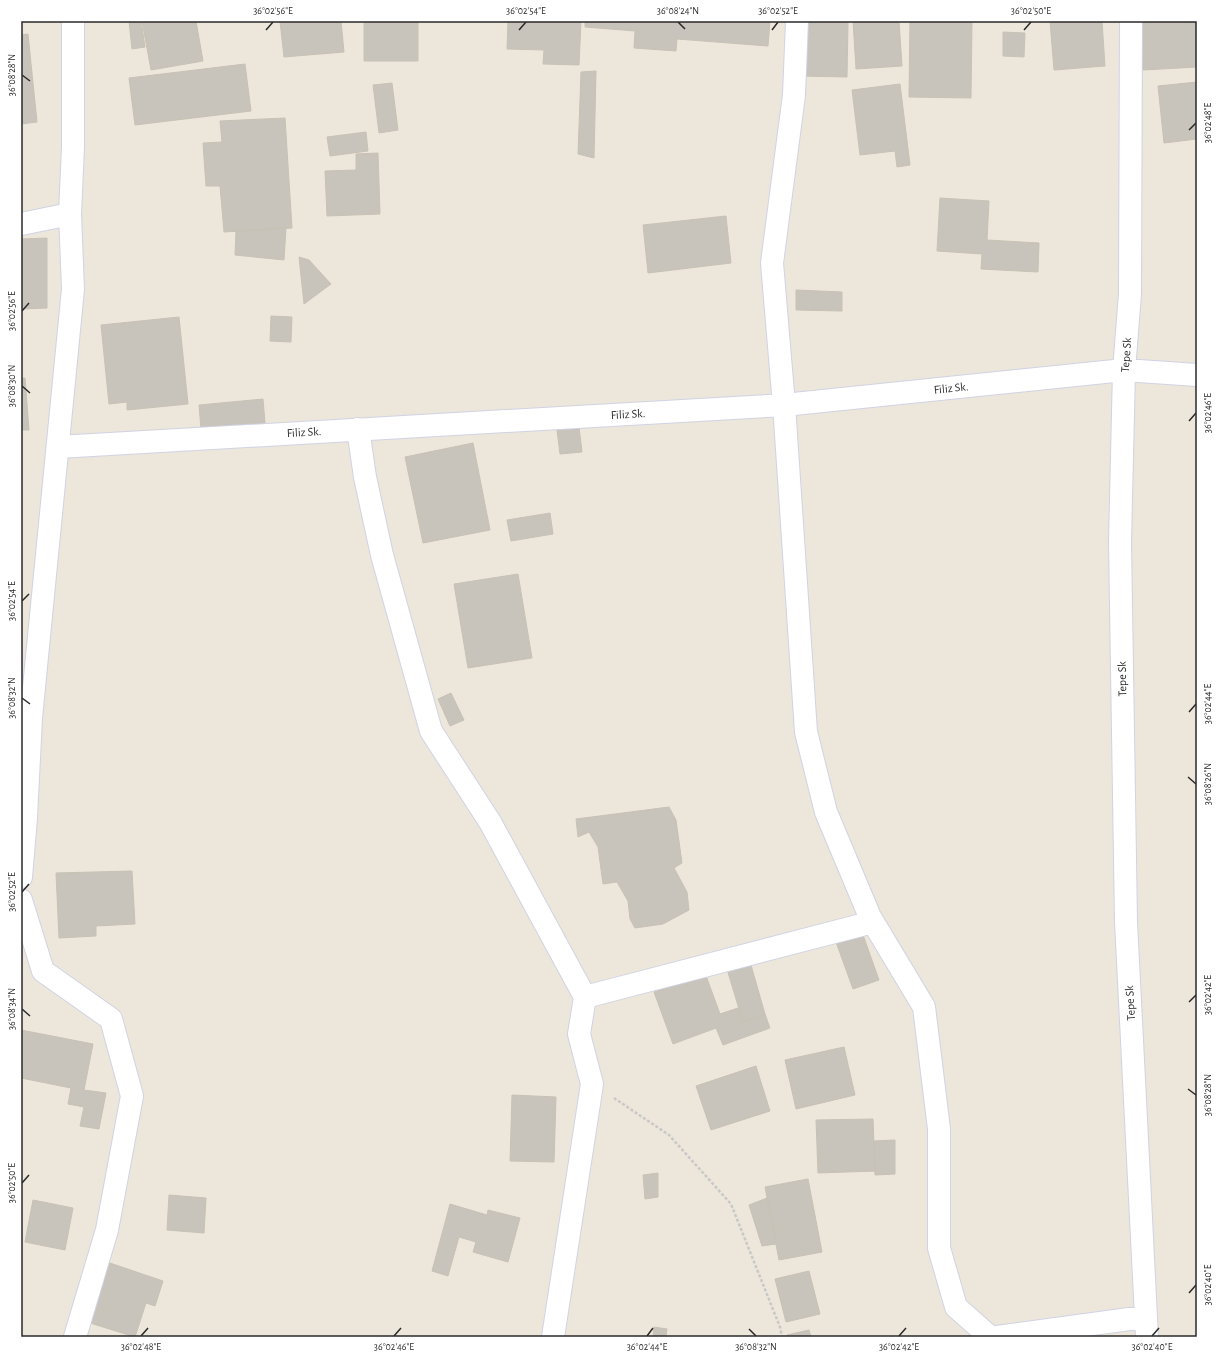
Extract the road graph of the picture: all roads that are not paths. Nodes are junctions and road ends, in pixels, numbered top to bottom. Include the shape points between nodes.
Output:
1 (73, 21) edge
2 (797, 21) edge
3 (1131, 21) edge
4 (70, 214) junction
5 (21, 224) edge
6 (1124, 370) junction
7 (1197, 375) edge
8 (784, 405) junction
9 (358, 429) junction
10 (58, 447) junction
11 (21, 876) edge
12 (21, 900) edge
13 (873, 922) junction
14 (585, 997) junction
15 (1146, 1327) edge
16 (75, 1337) edge
17 (553, 1337) edge
18 (990, 1337) edge
19 (997, 1337) edge

1 - 4 street
2 - 8 street via 794,95 772,263
3 - 6 street, Tepe Sk via 1130,294
4 - 5 street
4 - 10 street via 72,289
6 - 7 street, Filiz Sk.
6 - 8 street, Filiz Sk.
6 - 15 street, Tepe Sk via 1120,542 1126,922
8 - 9 street, Filiz Sk.
8 - 13 street via 806,732 826,812
9 - 10 street, Filiz Sk.
9 - 14 street via 365,477 382,555 431,731 490,822
10 - 11 street via 32,718
12 - 16 street via 43,971 111,1019 132,1096 107,1230
13 - 14 street
13 - 18 street via 924,1007 939,1129 939,1248 956,1307
14 - 17 street via 579,1034 592,1084
15 - 19 street

